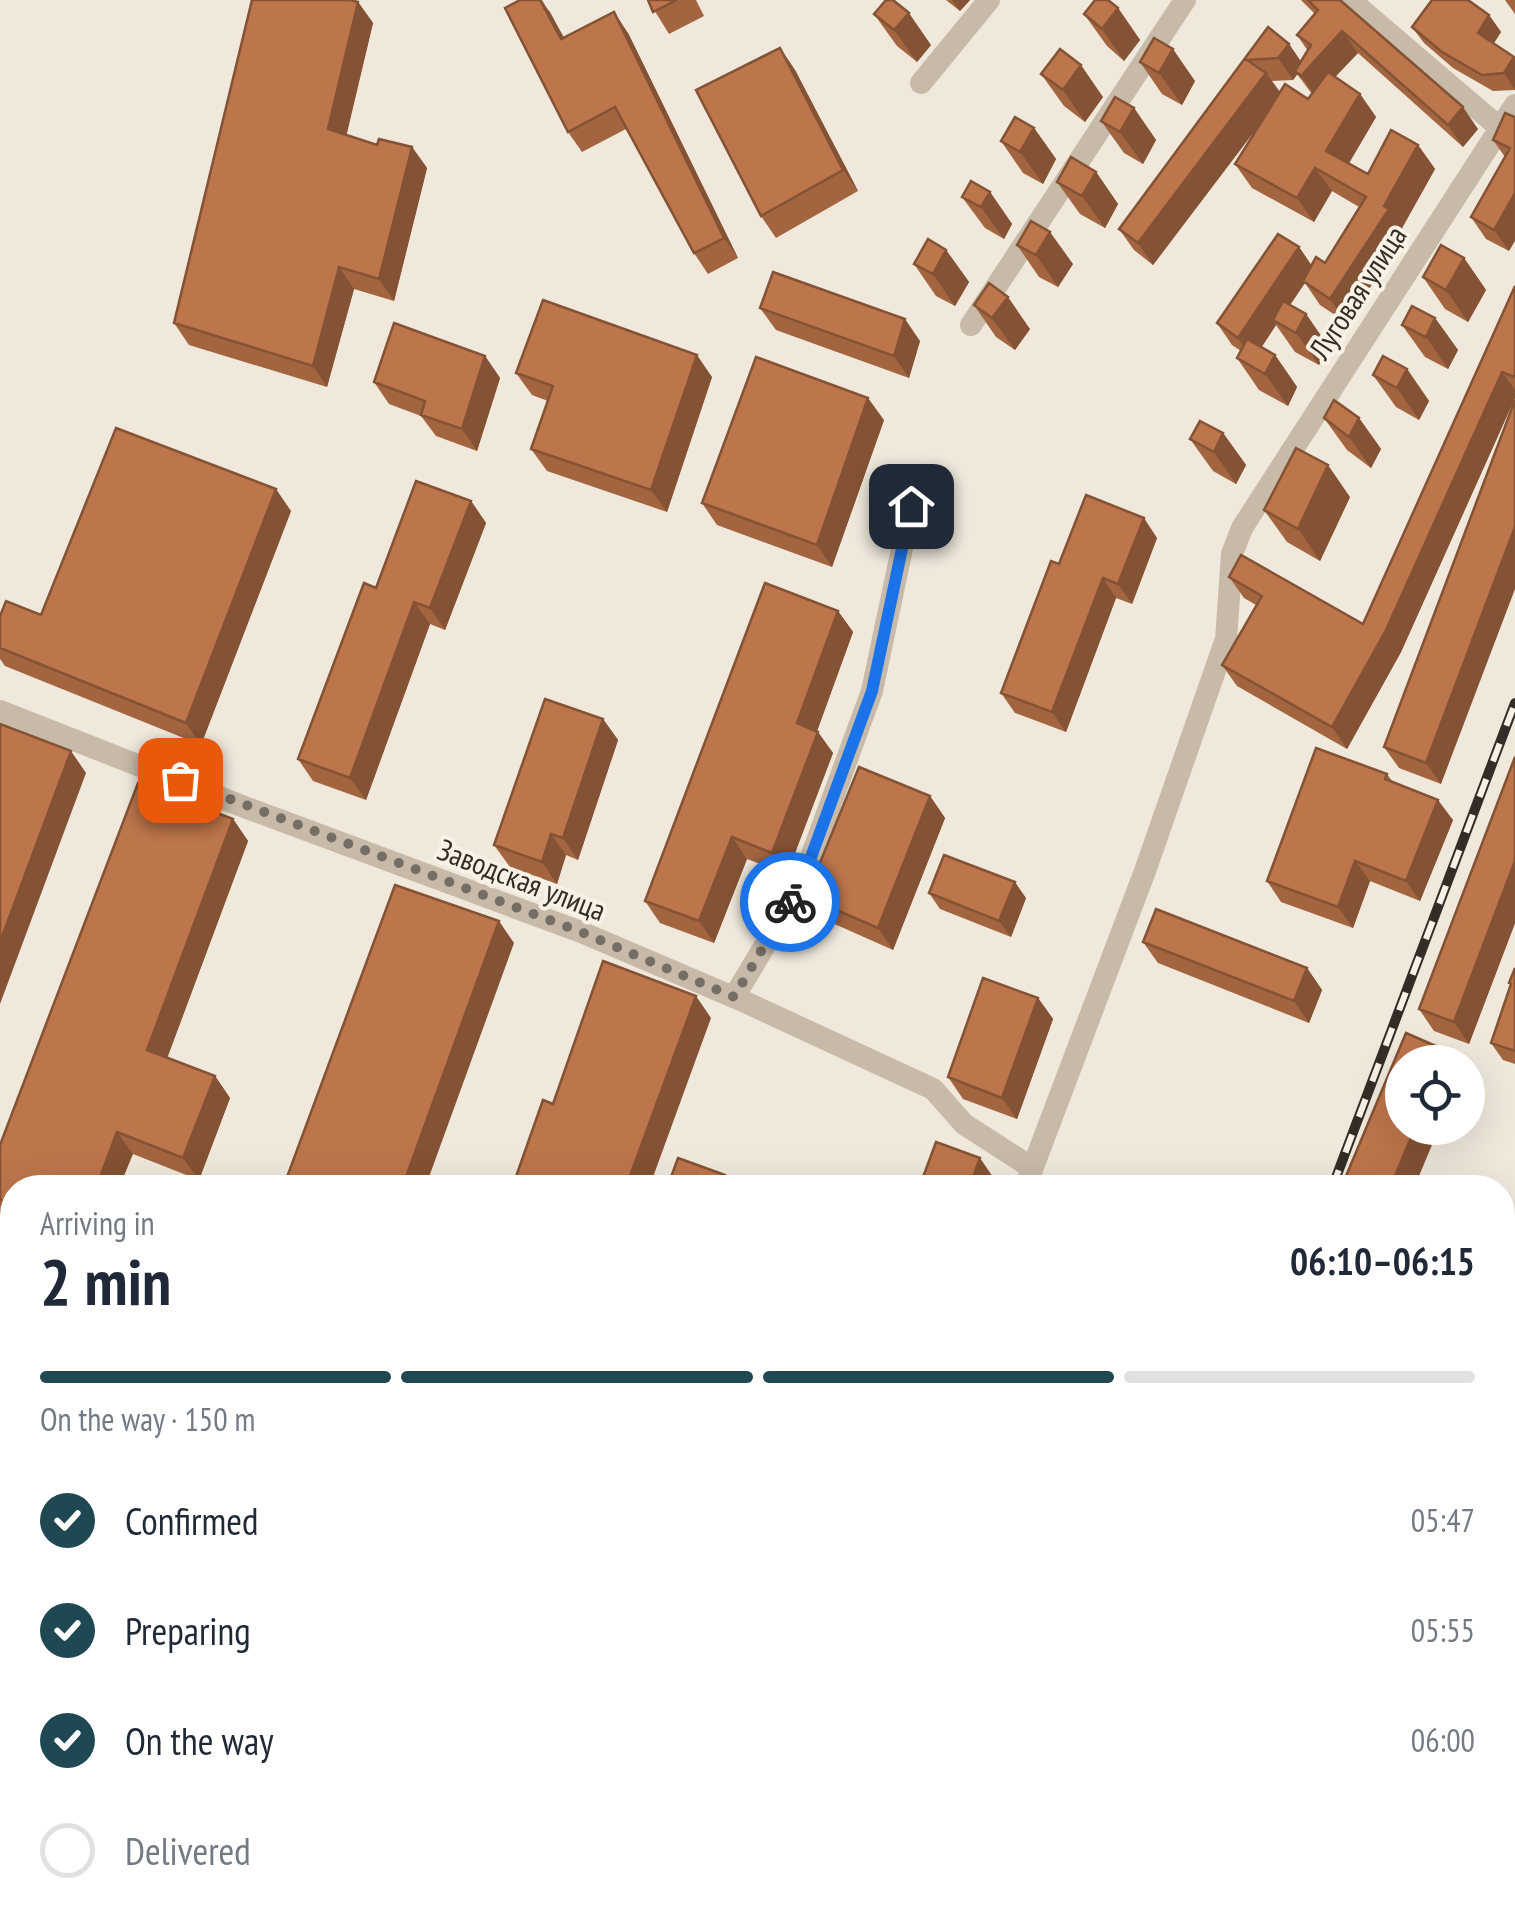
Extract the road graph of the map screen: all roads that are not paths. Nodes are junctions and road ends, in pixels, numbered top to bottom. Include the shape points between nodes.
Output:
1 (989, 0) edge
2 (1185, 0) edge
3 (1350, 0) edge
4 (921, 82) dead end
5 (1515, 105) edge
6 (1500, 128) junction
7 (972, 325) dead end
8 (911, 506) dead end
9 (0, 711) edge
10 (734, 997) junction
11 (1024, 1175) edge
12 (1029, 1175) edge

1 - 4 street
2 - 7 street
3 - 6 street
5 - 6 street, Луговая улица
6 - 12 street, Луговая улица via 1250,513 1232,554 1226,639
8 - 10 street via 872,691 800,887
9 - 10 street, Заводская улица via 581,932
10 - 11 street, Заводская улица via 933,1089

